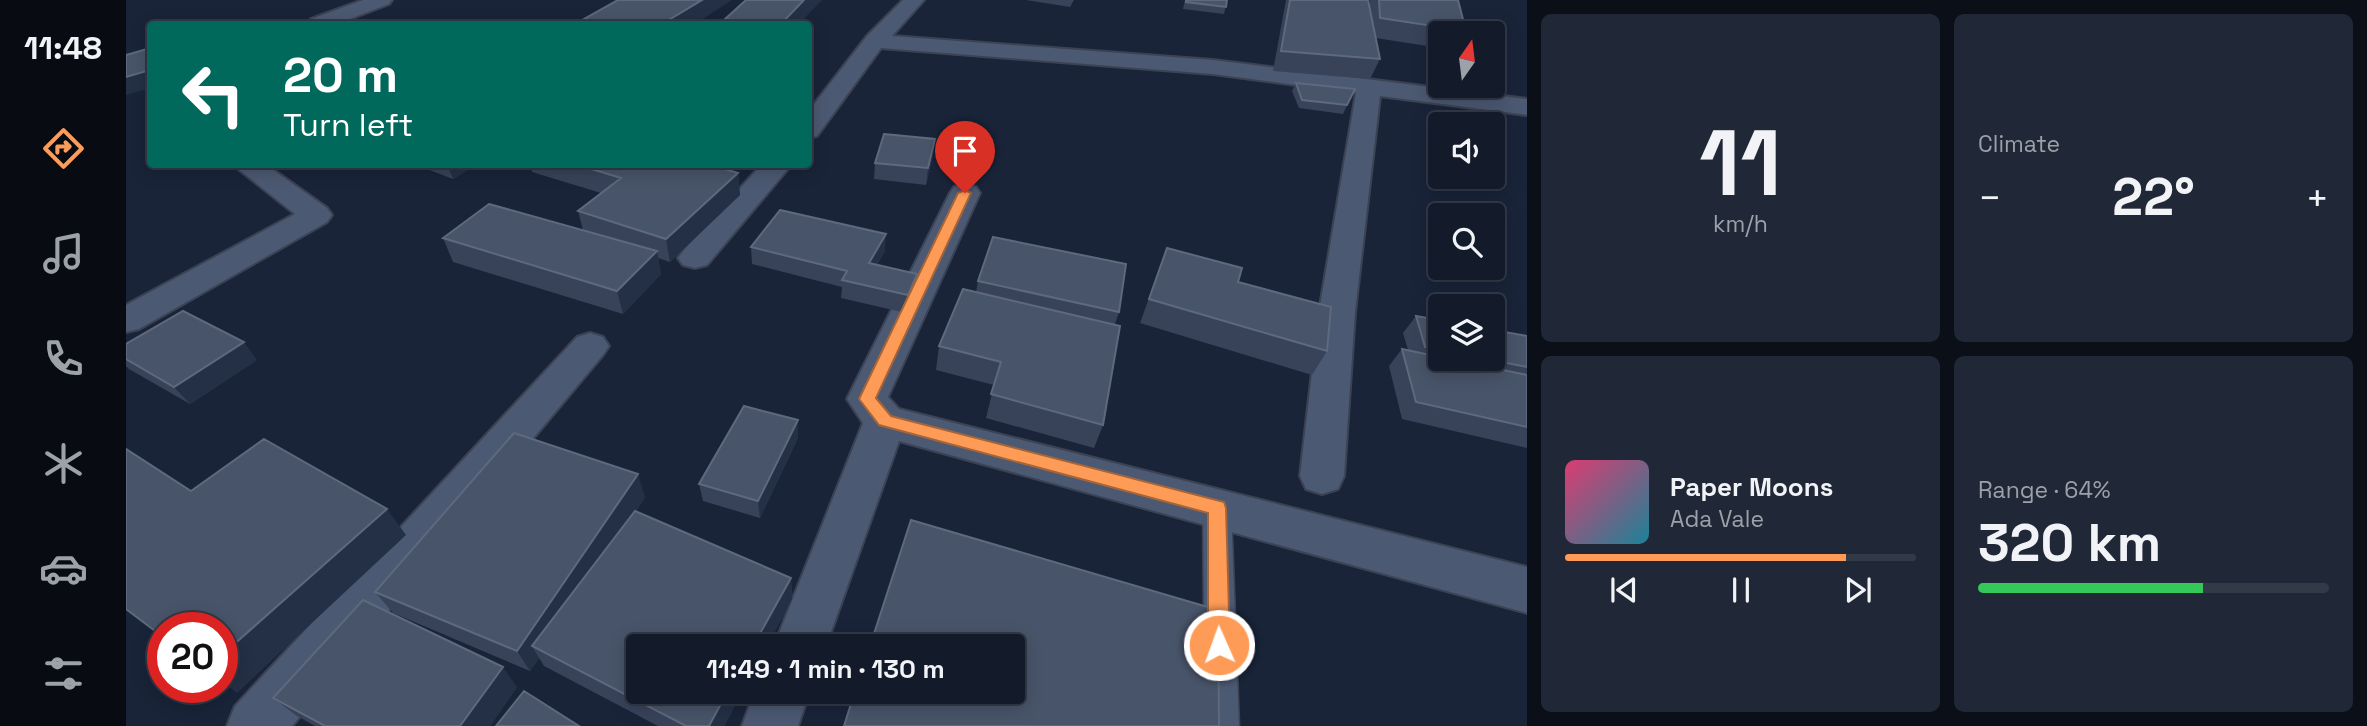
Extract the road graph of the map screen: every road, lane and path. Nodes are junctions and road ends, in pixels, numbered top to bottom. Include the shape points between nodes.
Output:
1 (382, 0) edge
2 (914, 0) edge
3 (327, 21) edge
4 (875, 41) junction
5 (1369, 87) junction
6 (1527, 107) edge
7 (812, 125) edge
8 (251, 168) edge
9 (774, 168) edge
10 (965, 193) dead end
11 (695, 258) dead end
12 (126, 320) edge
13 (590, 346) dead end
14 (885, 421) junction
15 (1322, 476) dead end
16 (1217, 508) junction
17 (1527, 590) edge
18 (805, 634) edge
19 (778, 704) edge
20 (255, 726) edge
21 (770, 726) edge
22 (1222, 726) edge

1 - 3 street
2 - 4 street
4 - 5 street via 1213,67
4 - 7 street
5 - 6 street
5 - 15 street via 1337,312
8 - 12 street via 316,215
9 - 11 street
10 - 14 street via 867,399
13 - 20 street
14 - 16 street
14 - 18 street
16 - 17 street
16 - 22 lane
19 - 21 street

